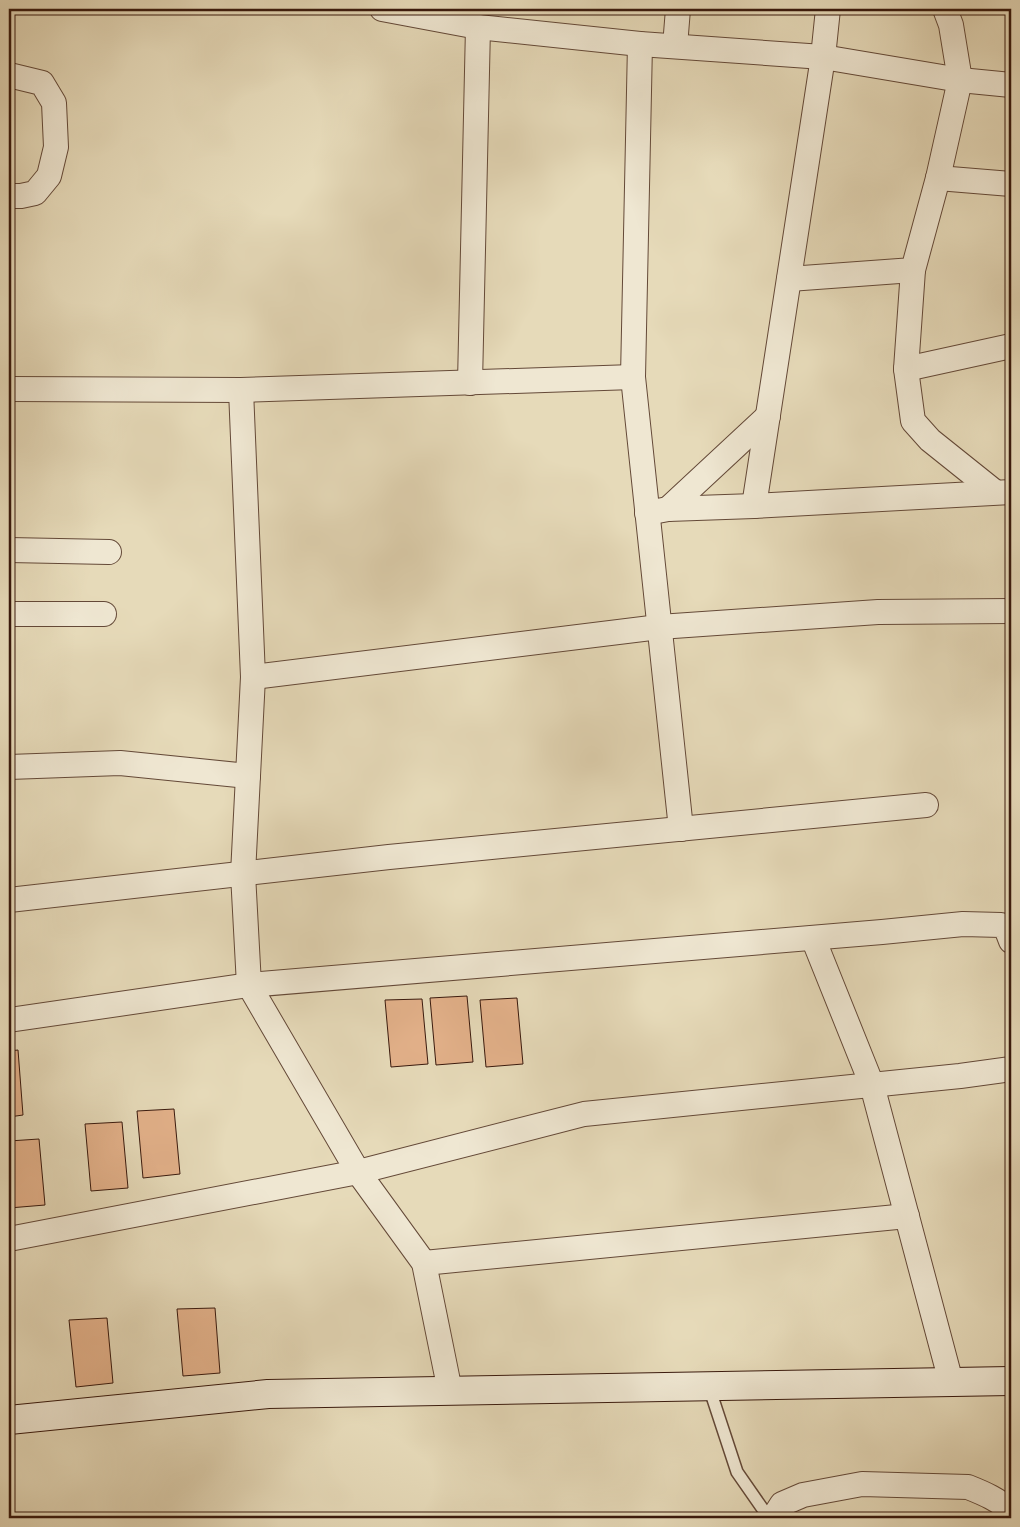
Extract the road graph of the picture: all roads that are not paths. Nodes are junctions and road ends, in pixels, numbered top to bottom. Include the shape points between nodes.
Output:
1 (382, 9) edge
2 (678, 9) edge
3 (828, 9) edge
4 (945, 9) edge
5 (478, 27) junction
6 (640, 44) junction
7 (675, 46) junction
8 (823, 57) junction
9 (9, 75) edge
10 (960, 80) junction
11 (1011, 85) edge
12 (938, 178) junction
13 (1011, 184) edge
14 (9, 196) edge
15 (913, 270) junction
16 (789, 278) junction
17 (1011, 346) edge
18 (906, 369) junction
19 (634, 377) junction
20 (470, 383) junction
21 (9, 389) edge
22 (242, 390) junction
23 (768, 416) junction
24 (1003, 492) edge
25 (754, 506) junction
26 (657, 511) junction
27 (9, 550) edge
28 (109, 552) dead end
29 (1011, 611) edge
30 (9, 614) edge
31 (104, 614) dead end
32 (659, 627) junction
33 (253, 677) junction
34 (9, 767) edge
35 (248, 776) junction
36 (926, 805) dead end
37 (680, 829) junction
38 (244, 874) junction
39 (9, 900) edge
40 (813, 938) junction
41 (1011, 941) edge
42 (249, 985) junction
43 (9, 1020) edge
44 (1011, 1069) edge
45 (872, 1085) junction
46 (358, 1172) junction
47 (907, 1216) junction
48 (9, 1239) edge
49 (424, 1263) junction
50 (1011, 1381) edge
51 (951, 1382) junction
52 (709, 1386) junction
53 (450, 1391) junction
54 (9, 1420) edge
55 (1011, 1512) edge
56 (769, 1518) edge
57 (774, 1518) edge

1 - 5 street
2 - 7 street
3 - 8 street
4 - 10 street via 951,25
5 - 6 street
5 - 20 street
6 - 7 street
6 - 19 street
7 - 8 street
8 - 10 street
8 - 16 street
9 - 14 street via 42,83 54,103 56,147 49,176 35,193
10 - 11 street
10 - 12 street
12 - 13 street
12 - 15 street
15 - 16 street
15 - 18 street
16 - 23 street
17 - 18 street
18 - 24 street via 913,421 930,440
19 - 20 street
19 - 26 street
20 - 22 street
21 - 22 street
22 - 33 street
23 - 25 street
23 - 26 street
24 - 25 street
25 - 26 street
26 - 32 street
27 - 28 street
29 - 32 street via 878,612
30 - 31 street
32 - 33 street
32 - 37 street
33 - 35 street
34 - 35 street via 120,763
35 - 38 street
36 - 37 street
37 - 38 street
38 - 39 street
38 - 42 street
40 - 41 street via 963,924 1001,924
40 - 42 street
40 - 45 street
42 - 43 street
42 - 46 street
44 - 45 street
45 - 46 street via 584,1114
45 - 47 street
46 - 48 street
46 - 49 street
47 - 49 street
47 - 51 street
49 - 53 street
50 - 51 street
51 - 52 street
52 - 53 street
52 - 56 lane via 737,1472
53 - 54 street via 268,1394
55 - 57 street via 968,1487 862,1484 803,1495 782,1504

